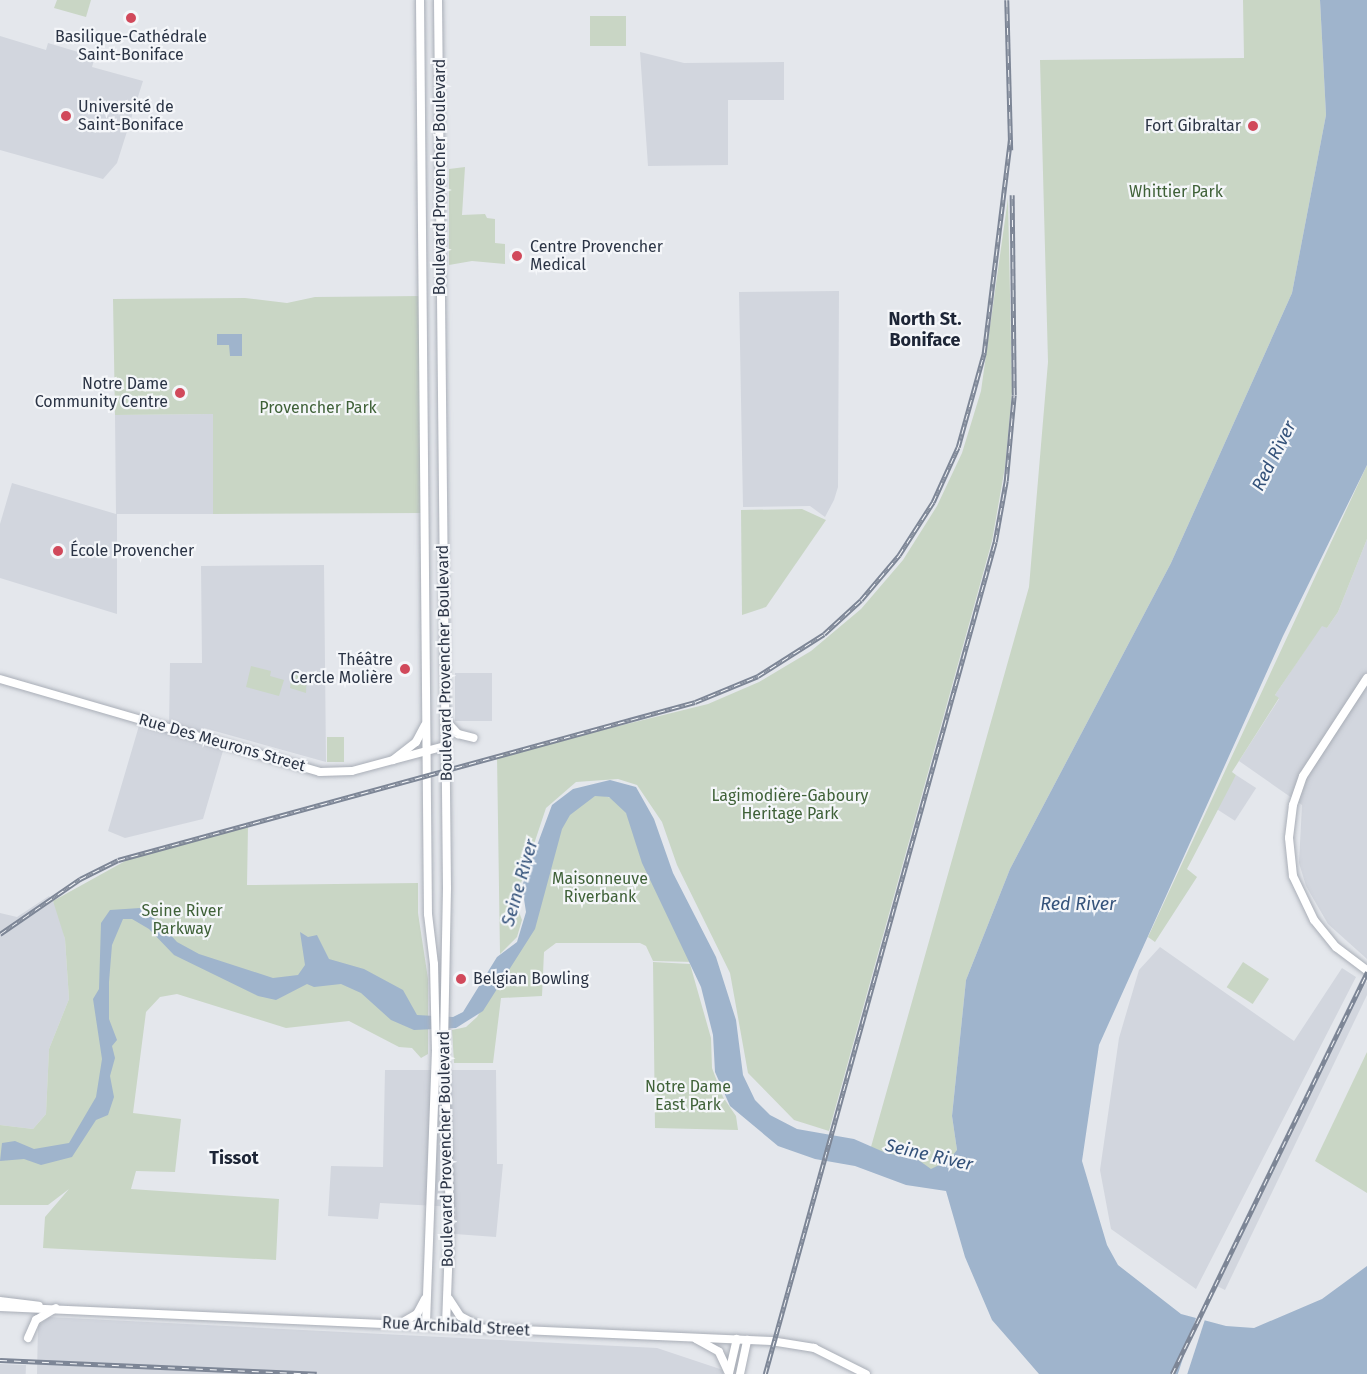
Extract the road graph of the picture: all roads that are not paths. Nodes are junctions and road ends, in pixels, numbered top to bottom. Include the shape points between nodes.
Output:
1 (420, 0) edge
2 (438, 0) edge
3 (1367, 678) edge
4 (0, 679) edge
5 (427, 721) junction
6 (445, 721) junction
7 (474, 738) dead end
8 (445, 746) junction
9 (427, 753) junction
10 (390, 763) junction
11 (445, 957) junction
12 (433, 958) junction
13 (1367, 970) edge
14 (440, 997) junction
15 (440, 1051) junction
16 (428, 1292) junction
17 (447, 1295) junction
18 (0, 1301) edge
19 (40, 1306) junction
20 (0, 1307) edge
21 (57, 1307) junction
22 (393, 1324) junction
23 (426, 1325) junction
24 (446, 1326) junction
25 (485, 1329) junction
26 (692, 1337) junction
27 (28, 1338) dead end
28 (737, 1339) junction
29 (747, 1340) junction
30 (729, 1374) edge
31 (740, 1374) edge
32 (866, 1374) edge

1 - 5 main road, Boulevard Provencher Boulevard
2 - 6 main road, Boulevard Provencher Boulevard
3 - 13 main road via 1303,776 1288,838 1293,876 1314,920 1331,942
4 - 10 main road, Rue Des Meurons Street via 313,770 338,773
5 - 9 main road, Boulevard Provencher Boulevard
5 - 10 main road via 416,742
6 - 7 main road via 458,735
6 - 8 main road, Boulevard Provencher Boulevard
8 - 9 main road, Rue Des Meurons Street
8 - 11 main road, Boulevard Provencher Boulevard
9 - 10 main road, Rue Des Meurons Street
9 - 12 main road, Boulevard Provencher Boulevard via 428,914
11 - 12 main road
11 - 14 main road, Boulevard Provencher Boulevard
12 - 14 main road, Boulevard Provencher Boulevard
14 - 15 main road, Boulevard Provencher Boulevard
15 - 16 main road, Boulevard Provencher Boulevard
15 - 17 main road, Boulevard Provencher Boulevard via 450,1216
16 - 22 main road via 415,1317
16 - 23 main road, Boulevard Provencher Boulevard
17 - 24 main road, Boulevard Provencher Boulevard
17 - 25 main road via 460,1316
18 - 19 main road, Rue Archibald Street
19 - 20 main road, Rue Archibald Street
19 - 21 main road, Rue Archibald Street
21 - 22 main road, Rue Archibald Street
21 - 27 main road via 36,1320
22 - 23 main road, Rue Archibald Street
23 - 24 main road, Rue Archibald Street
24 - 25 main road, Rue Archibald Street
25 - 26 main road, Rue Archibald Street
26 - 28 main road, Rue Archibald Street
26 - 30 main road via 719,1352
28 - 29 main road, Rue Archibald Street
28 - 30 main road
29 - 31 main road
29 - 32 main road, Rue Archibald Street via 814,1348

